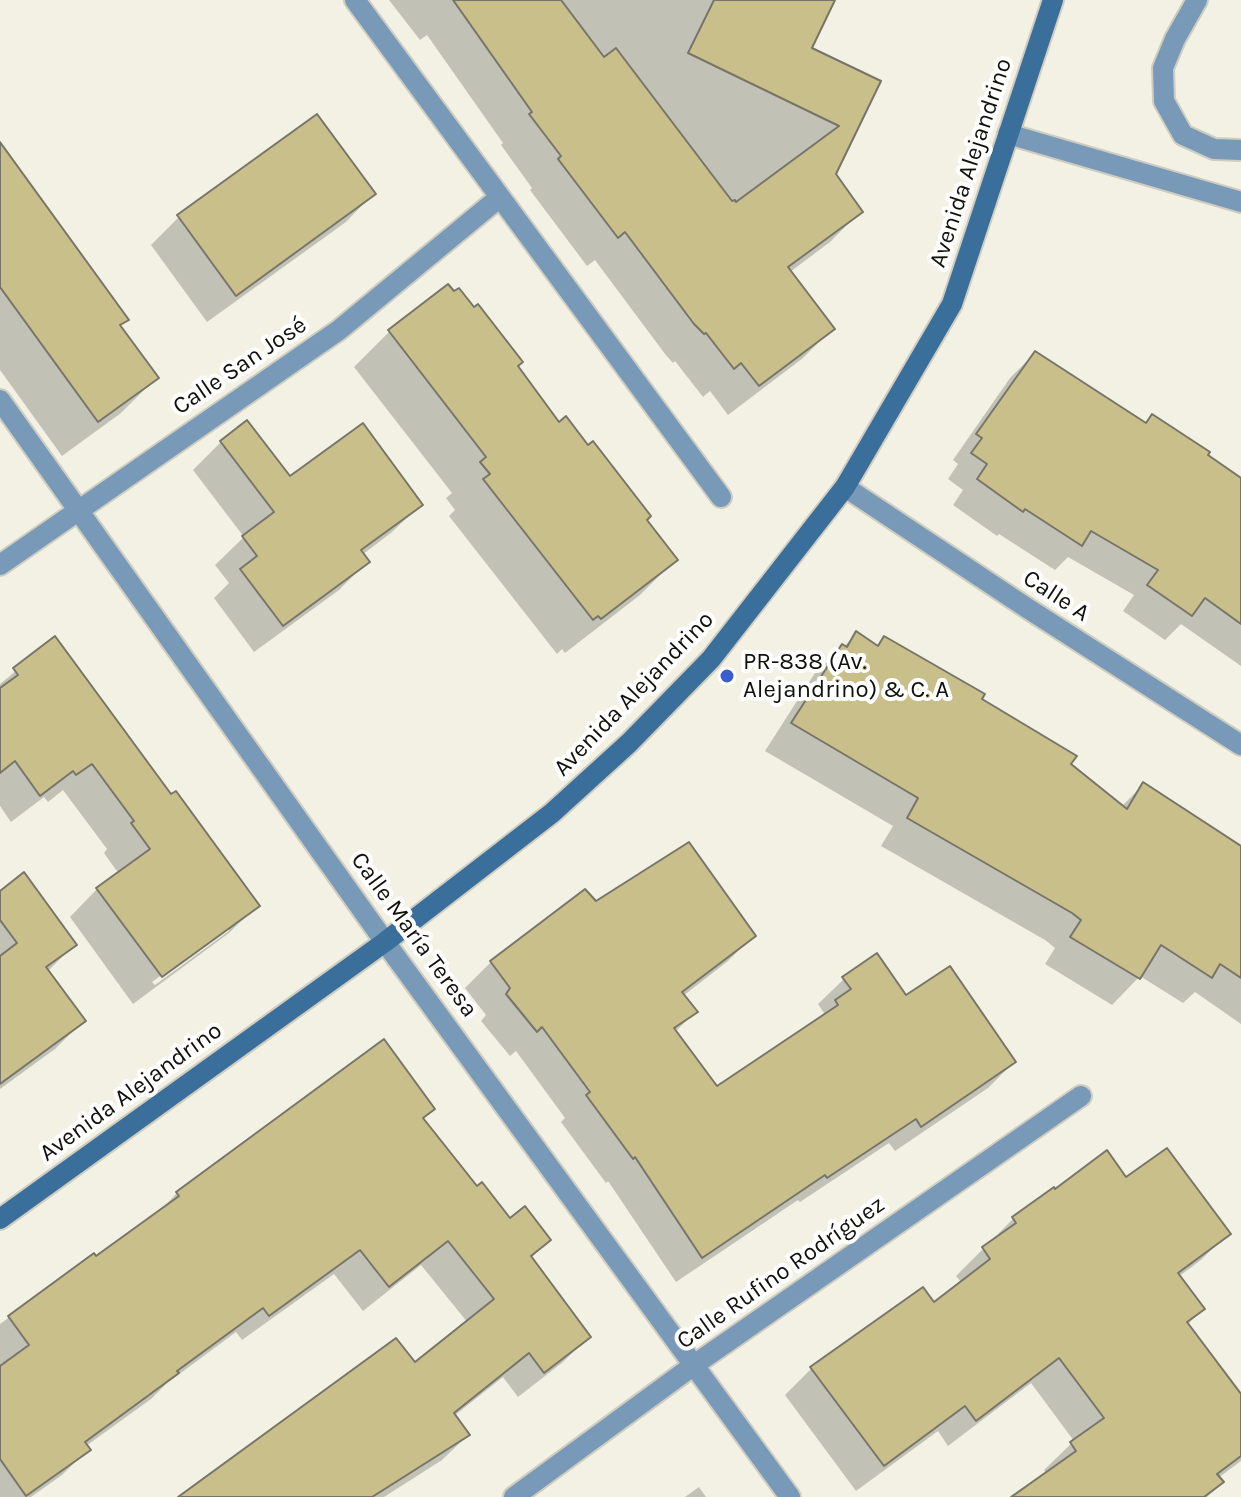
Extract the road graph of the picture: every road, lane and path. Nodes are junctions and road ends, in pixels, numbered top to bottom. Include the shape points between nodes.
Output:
1 (355, 0) edge
2 (1053, 0) edge
3 (1197, 0) edge
4 (1008, 134) junction
5 (1241, 150) edge
6 (500, 197) junction
7 (1241, 202) edge
8 (0, 400) edge
9 (845, 487) junction
10 (721, 497) dead end
11 (79, 508) junction
12 (0, 565) edge
13 (1241, 745) edge
14 (385, 942) junction
15 (1081, 1096) dead end
16 (0, 1219) edge
17 (694, 1365) junction
18 (514, 1497) edge
19 (790, 1497) edge

1 - 6 street
2 - 4 street, Avenida Alejandrino
3 - 5 street via 1163,68 1164,101 1183,135 1214,149
4 - 7 street
4 - 9 street, Avenida Alejandrino via 952,304
6 - 10 street
6 - 11 street, Calle San José via 339,330
8 - 11 street, Calle María Teresa
9 - 13 street, Calle A
9 - 14 street, Avenida Alejandrino via 711,659 629,743 552,813
11 - 12 street, Calle San José
11 - 14 street, Calle María Teresa
14 - 16 street, Avenida Alejandrino
14 - 17 street, Calle María Teresa
15 - 17 street, Calle Rufino Rodríguez
17 - 18 street, Calle Rufino Rodríguez
17 - 19 street, Calle María Teresa

